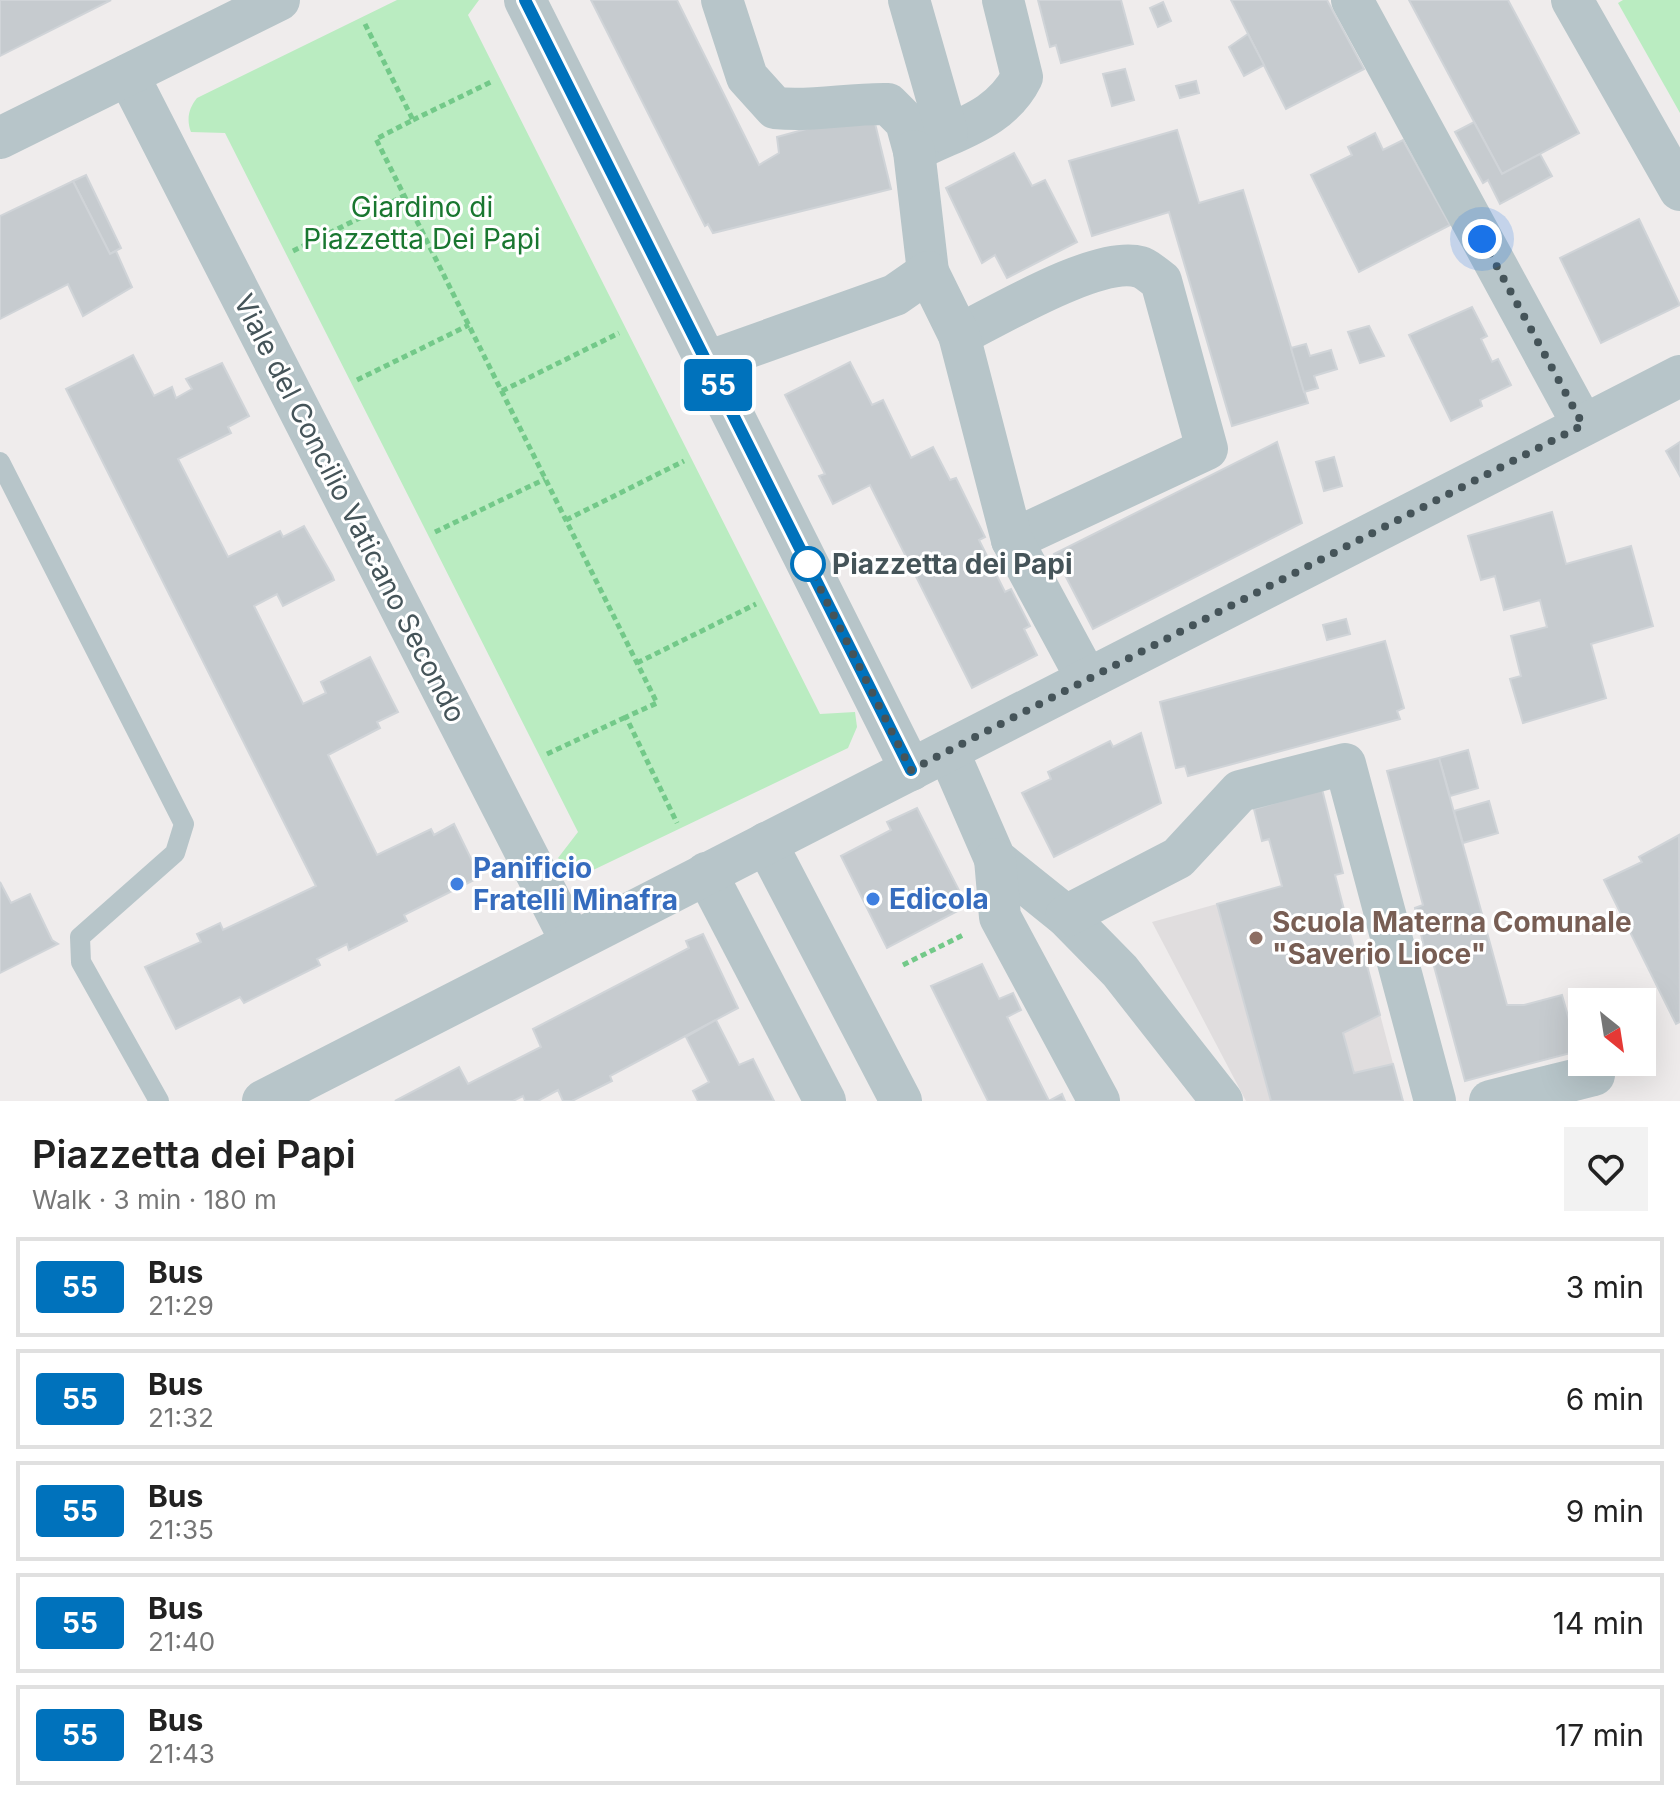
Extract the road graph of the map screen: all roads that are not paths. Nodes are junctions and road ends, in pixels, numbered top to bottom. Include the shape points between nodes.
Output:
1 (525, 0) edge
2 (722, 0) edge
3 (909, 0) edge
4 (1003, 0) edge
5 (1352, 0) edge
6 (1572, 0) edge
7 (272, 2) edge
8 (128, 75) junction
9 (0, 138) edge
10 (930, 142) junction
11 (1680, 190) edge
12 (928, 272) junction
13 (959, 335) junction
14 (707, 362) junction
15 (1680, 376) edge
16 (1583, 425) junction
17 (0, 462) edge
18 (1012, 540) junction
19 (1087, 679) junction
20 (930, 760) junction
21 (766, 843) junction
22 (995, 859) junction
23 (706, 873) junction
24 (1066, 916) junction
25 (571, 941) junction
26 (1590, 1076) edge
27 (159, 1101) edge
28 (263, 1101) edge
29 (825, 1101) edge
30 (901, 1101) edge
31 (1099, 1101) edge
32 (1222, 1101) edge
33 (1435, 1101) edge
34 (1490, 1101) edge

1 - 14 street
2 - 10 street via 747,77 775,108 810,111 850,103 888,104
3 - 10 street
4 - 10 street via 1022,77 1012,98 995,113
5 - 16 street
6 - 11 street
7 - 8 street
8 - 9 street
8 - 25 street, Viale del Concilio Vaticano Secondo
10 - 12 street
12 - 13 street
12 - 14 street via 895,295
13 - 18 street
13 - 18 street via 1111,265 1141,267 1161,281 1207,449
14 - 20 street
15 - 16 street
16 - 19 street
17 - 27 lane via 184,824 175,853 80,937 81,962
18 - 19 street
19 - 20 street
20 - 21 street
20 - 22 street
21 - 23 street
21 - 30 street
22 - 24 street
22 - 31 street via 1000,917
23 - 25 street
23 - 29 street
24 - 32 street via 1120,971
24 - 33 street via 1178,858 1240,791 1345,764
25 - 28 street
26 - 34 street

